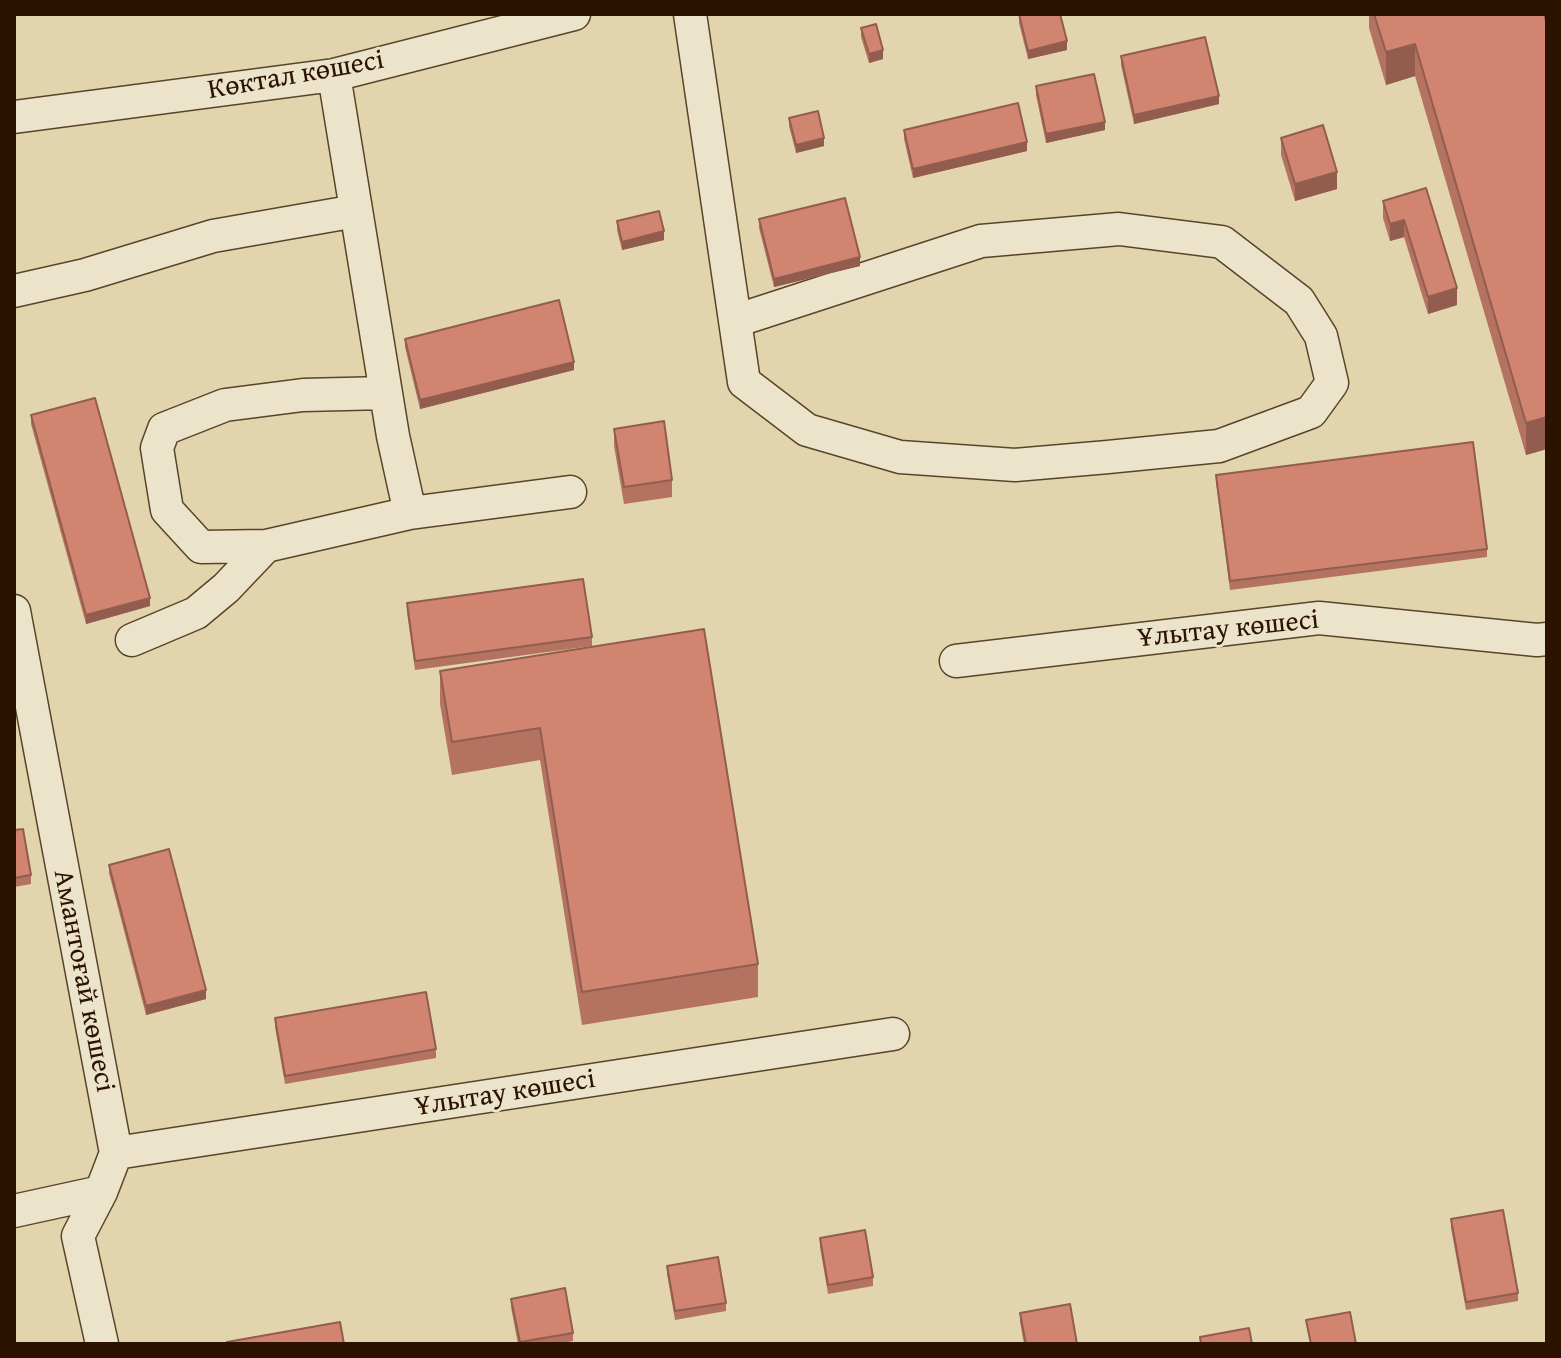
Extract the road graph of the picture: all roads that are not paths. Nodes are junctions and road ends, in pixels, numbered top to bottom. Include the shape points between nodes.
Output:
1 (574, 14) edge
2 (690, 14) edge
3 (334, 75) junction
4 (14, 117) edge
5 (356, 211) junction
6 (14, 291) edge
7 (735, 321) junction
8 (386, 393) junction
9 (570, 492) dead end
10 (410, 513) junction
11 (266, 546) junction
12 (14, 611) edge
13 (1547, 639) edge
14 (132, 640) dead end
15 (956, 661) dead end
16 (893, 1034) dead end
17 (116, 1153) junction
18 (101, 1192) junction
19 (14, 1211) edge
20 (102, 1344) edge

1 - 3 street, Көктал көшесі
2 - 7 street
3 - 4 street, Көктал көшесі
3 - 5 street
5 - 6 street via 213,236
5 - 8 street
7 - 7 street via 744,382 807,430 900,457 1015,465 1219,446 1311,412 1332,383 1321,336 1299,301 1222,242 1119,229 981,241
8 - 10 street
8 - 11 street via 303,395 225,405 164,429 157,448 167,510 201,547
9 - 10 street
10 - 11 street
11 - 14 street via 196,613
12 - 17 street, Амантоғай көшесі
13 - 15 street, Ұлытау көшесі via 1319,618
16 - 17 street, Ұлытау көшесі
17 - 18 street
18 - 19 street
18 - 20 street via 78,1236

